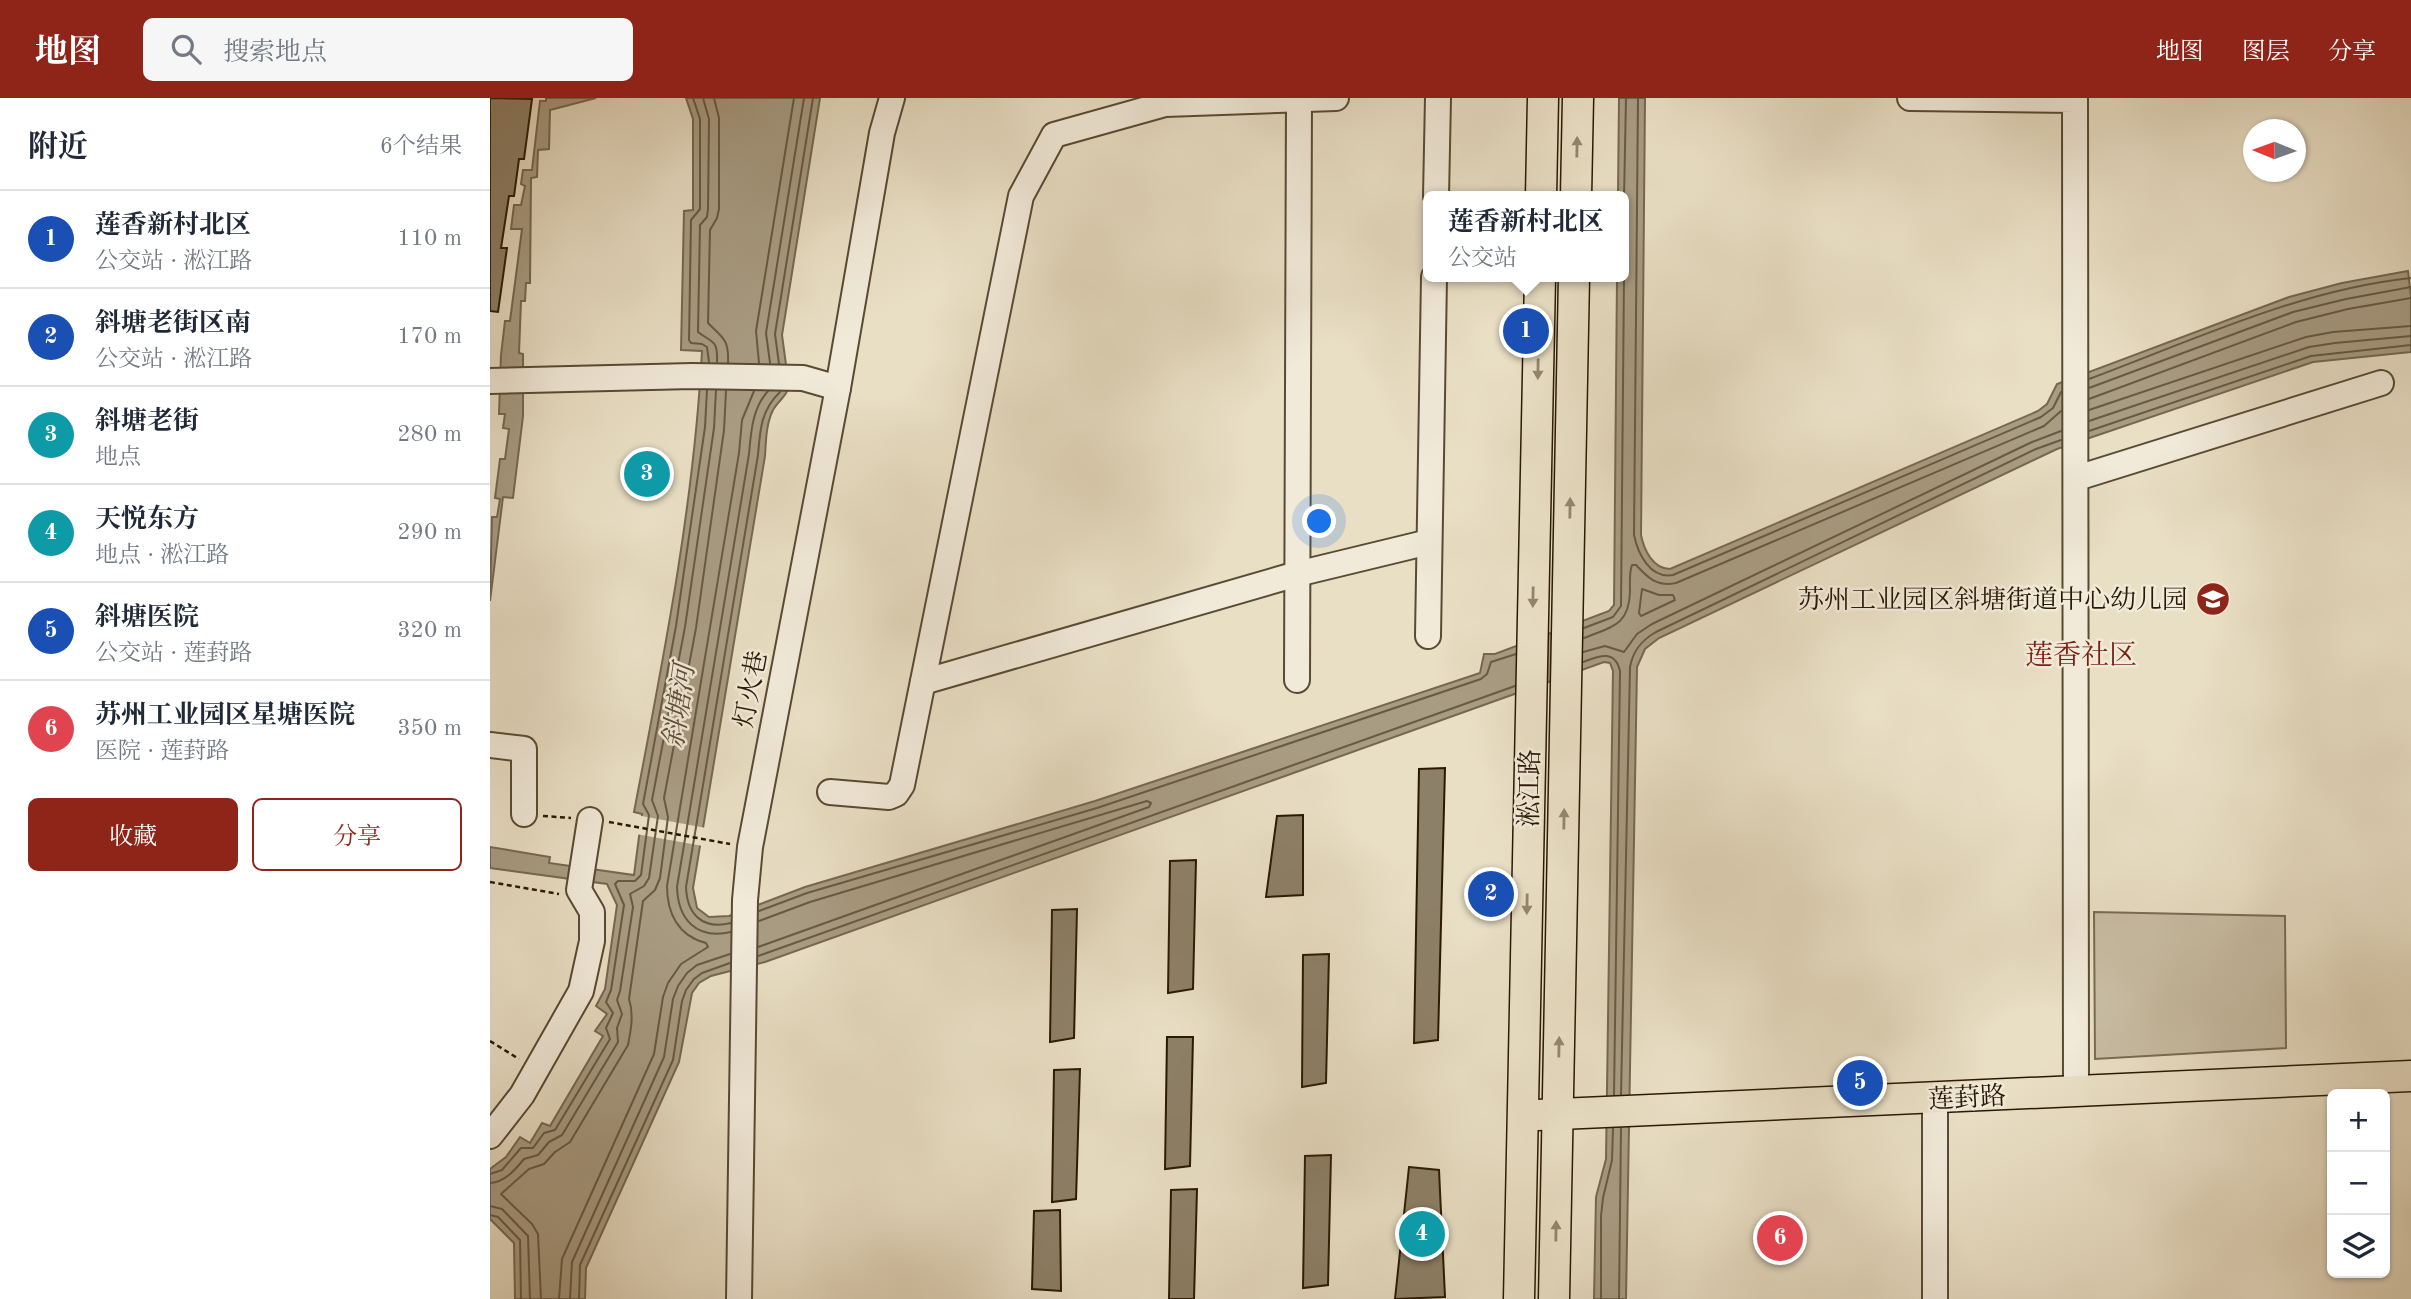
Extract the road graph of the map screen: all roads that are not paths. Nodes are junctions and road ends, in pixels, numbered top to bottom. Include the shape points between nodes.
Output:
1 (892, 98) edge
2 (1336, 98) edge
3 (1438, 98) edge
4 (1543, 98) edge
5 (1578, 98) edge
6 (1910, 98) edge
7 (1299, 99) edge
8 (1436, 191) edge
9 (1541, 191) edge
10 (1576, 191) edge
11 (1434, 282) edge
12 (1540, 282) edge
13 (1574, 282) edge
14 (491, 381) edge
15 (2381, 383) dead end
16 (838, 388) junction
17 (2077, 478) junction
18 (1429, 542) junction
19 (1297, 574) junction
20 (1429, 636) dead end
21 (1297, 680) dead end
22 (923, 682) junction
23 (490, 745) edge
24 (830, 792) dead end
25 (524, 814) dead end
26 (590, 820) dead end
27 (2411, 1076) edge
28 (2076, 1092) junction
29 (1936, 1098) junction
30 (1522, 1115) junction
31 (1558, 1115) junction
32 (490, 1136) edge
33 (739, 1299) edge
34 (1519, 1299) edge
35 (1554, 1299) edge
36 (1935, 1299) edge

1 - 16 street, 灯火巷
2 - 7 street
3 - 8 street
4 - 9 main road
10 -> 5 main road
6 - 17 street via 2076,100
7 - 19 street
7 - 22 street via 1165,104 1054,135 1021,196
11 - 18 street
12 -> 30 main road, 淞江路
31 -> 13 main road, 淞江路
14 - 16 street via 803,378
15 - 17 street
16 - 33 street, 灯火巷 via 750,847 745,900
17 - 28 street
18 - 19 street
18 - 20 street
19 - 21 street
19 - 22 street
22 - 24 street via 902,785 896,794 879,798
23 - 25 street via 524,748
26 - 32 street via 579,890 592,912 592,941 581,991 522,1095
27 - 28 main road, 莲葑路
28 - 29 main road, 莲葑路
29 - 31 main road, 莲葑路
29 - 36 street
30 - 31 main road, 莲葑路
30 - 34 main road, 淞江路
35 -> 31 main road, 淞江路

